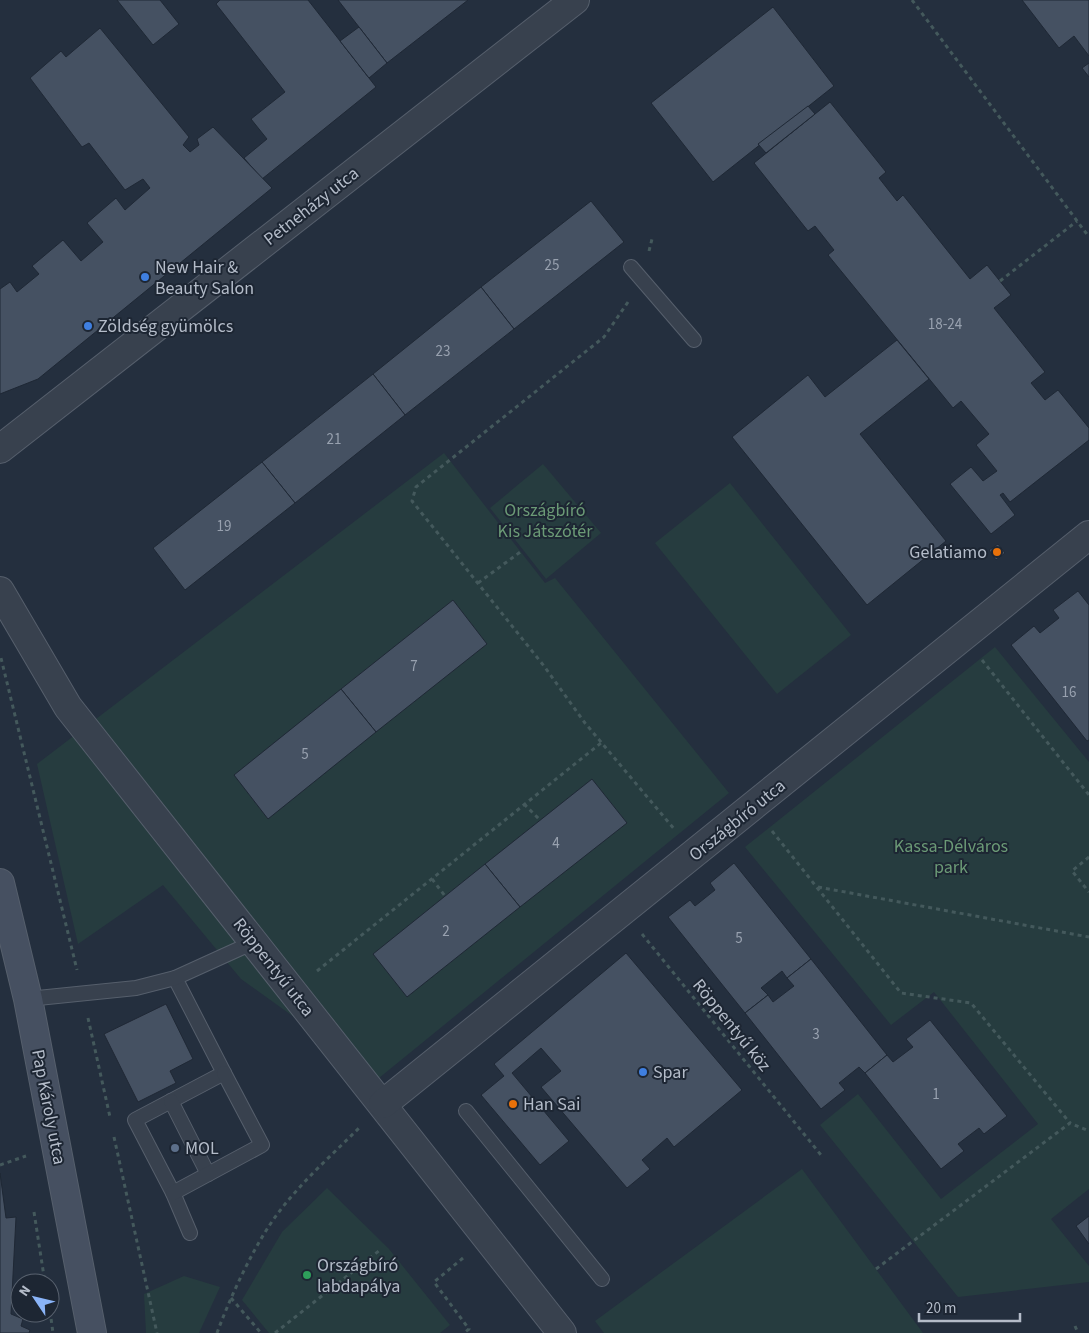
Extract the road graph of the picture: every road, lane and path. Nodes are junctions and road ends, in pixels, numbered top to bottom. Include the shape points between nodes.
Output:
1 (575, 0) edge
2 (912, 0) edge
3 (1077, 221) junction
4 (1089, 237) edge
5 (652, 239) dead end
6 (631, 267) dead end
7 (643, 281) junction
8 (1000, 281) dead end
9 (694, 340) dead end
10 (0, 450) edge
11 (1089, 535) edge
12 (523, 550) dead end
13 (478, 583) junction
14 (0, 591) edge
15 (964, 636) junction
16 (601, 743) junction
17 (1089, 795) edge
18 (524, 804) junction
19 (752, 808) junction
20 (540, 820) dead end
21 (695, 853) junction
22 (1089, 857) edge
23 (432, 879) junction
24 (0, 883) edge
25 (817, 886) junction
26 (1089, 892) edge
27 (445, 896) dead end
28 (623, 911) junction
29 (1089, 937) edge
30 (254, 942) junction
31 (175, 978) junction
32 (293, 990) junction
33 (28, 999) junction
34 (224, 1073) junction
35 (171, 1101) junction
36 (383, 1104) junction
37 (466, 1111) dead end
38 (1070, 1123) junction
39 (1089, 1131) edge
40 (820, 1155) dead end
41 (0, 1165) edge
42 (27, 1166) dead end
43 (208, 1174) junction
44 (173, 1193) junction
45 (33, 1204) dead end
46 (190, 1233) dead end
47 (488, 1237) junction
48 (380, 1250) dead end
49 (876, 1269) dead end
50 (44, 1273) edge
51 (602, 1279) dead end
52 (231, 1298) junction
53 (557, 1326) edge
54 (1075, 1326) dead end
55 (92, 1333) edge
56 (217, 1333) edge
57 (261, 1333) edge
58 (275, 1333) edge
59 (464, 1333) edge
60 (1078, 1333) edge

1 - 10 street, Petneházy utca
2 - 3 path
3 - 4 path
3 - 8 path
5 - 7 path
6 - 7 lane
7 - 9 lane
7 - 13 path via 604,336 416,488 412,501
11 - 15 street, Országbíró utca
12 - 13 path
13 - 16 path
14 - 30 street, Röppentyű utca via 68,707
15 - 17 path
15 - 19 street, Országbíró utca
16 - 18 path
16 - 21 path
18 - 20 path
18 - 23 path
19 - 21 street, Országbíró utca
19 - 25 path
21 - 28 street, Országbíró utca
22 - 26 path via 1072,871
23 - 27 path
23 - 32 path
24 - 33 street, Pap Károly utca
25 - 29 path
25 - 38 path via 901,993 971,1003
28 - 36 street, Országbíró utca
28 - 40 path, Röppentyű köz
30 - 31 lane
30 - 32 street, Röppentyű utca
31 - 33 lane via 136,988
31 - 34 lane
32 - 36 street, Röppentyű utca
33 - 55 street, Pap Károly utca
34 - 35 lane
34 - 43 lane via 262,1146
35 - 43 lane
35 - 44 lane via 135,1120
36 - 47 street, Röppentyű utca
36 - 52 path via 309,1177 269,1226
37 - 51 lane
38 - 39 path
38 - 49 path
41 - 42 path via 26,1156
43 - 44 lane
44 - 46 lane
45 - 50 path
47 - 53 street, Röppentyű utca
47 - 59 path via 434,1282 469,1329
48 - 58 path
52 - 56 path
52 - 57 path
54 - 60 path

